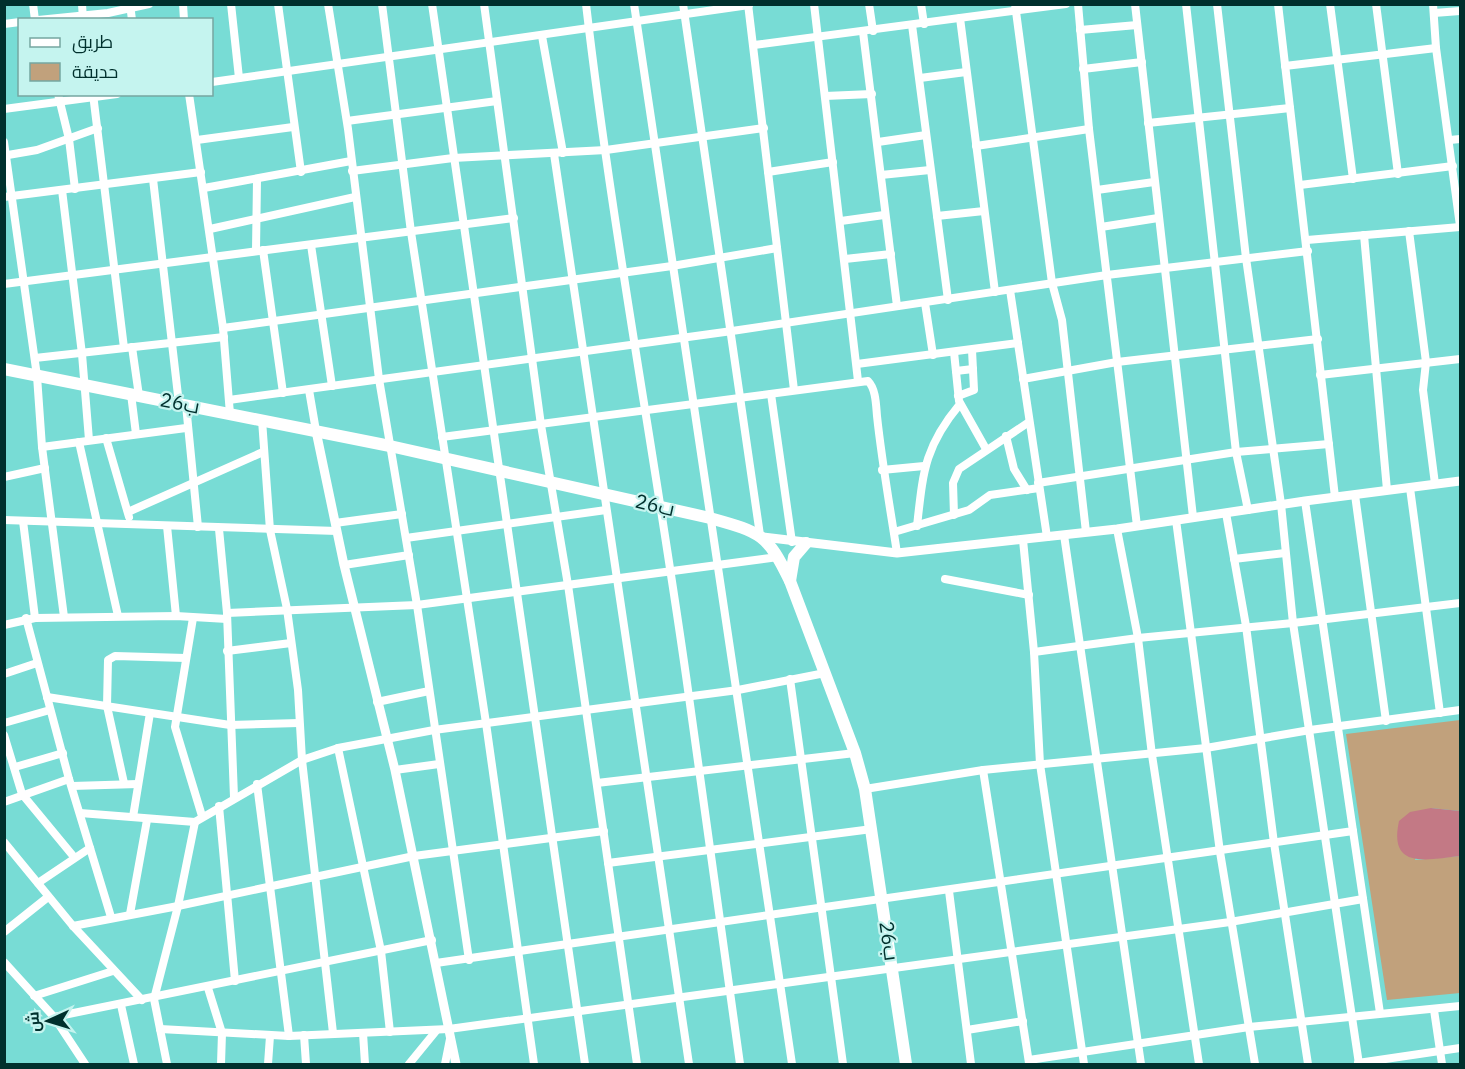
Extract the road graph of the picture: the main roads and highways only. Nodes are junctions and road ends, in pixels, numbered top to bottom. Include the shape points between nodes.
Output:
1 (4, 369) edge
2 (806, 543) road end
3 (789, 581) junction
4 (906, 1065) edge

1 - 3 highway, 26ب via 390,446 710,518 762,536
2 - 3 highway via 794,557
3 - 4 highway, 26ب via 865,789

